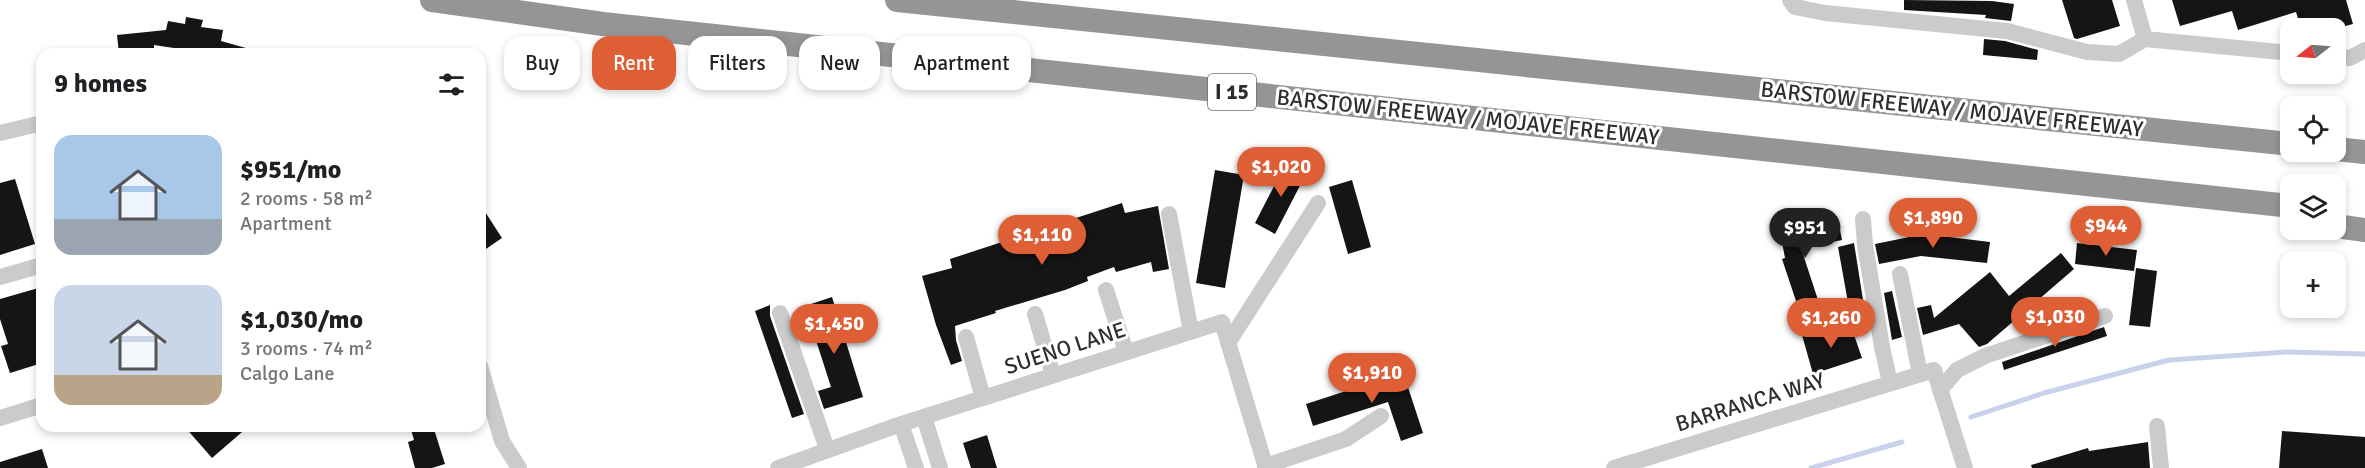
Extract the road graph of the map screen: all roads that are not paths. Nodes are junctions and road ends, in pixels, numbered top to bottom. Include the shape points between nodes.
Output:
1 (432, 0) edge
2 (897, 0) edge
3 (1790, 0) edge
4 (2134, 0) edge
5 (2145, 39) junction
6 (2365, 50) edge
7 (2280, 52) edge
8 (2346, 58) edge
9 (36, 125) edge
10 (0, 134) edge
11 (2365, 139) edge
12 (2346, 140) edge
13 (2280, 142) edge
14 (2346, 150) edge
15 (2365, 152) edge
16 (2032, 178) junction
17 (1318, 202) dead end
18 (2280, 205) edge
19 (2346, 212) edge
20 (1168, 213) dead end
21 (2365, 214) edge
22 (2280, 216) edge
23 (1863, 219) dead end
24 (2346, 227) edge
25 (2365, 230) edge
26 (36, 267) edge
27 (1900, 274) dead end
28 (0, 278) edge
29 (1106, 290) dead end
30 (780, 313) dead end
31 (1035, 314) dead end
32 (2105, 316) dead end
33 (1191, 332) junction
34 (966, 337) dead end
35 (1228, 343) junction
36 (1126, 352) junction
37 (1927, 372) junction
38 (1053, 375) junction
39 (1890, 383) junction
40 (486, 386) edge
41 (1940, 390) junction
42 (983, 398) junction
43 (36, 407) edge
44 (1381, 416) dead end
45 (924, 417) junction
46 (0, 418) edge
47 (901, 424) junction
48 (2157, 426) dead end
49 (827, 449) junction
50 (1266, 467) edge
51 (519, 468) edge
52 (778, 468) edge
53 (916, 468) edge
54 (940, 468) edge
55 (1614, 468) edge
56 (1965, 468) edge
57 (2161, 468) edge

1 - 16 highway, BARSTOW FREEWAY / MOJAVE FREEWAY / I 15 via 615,26
2 - 13 highway, BARSTOW FREEWAY / MOJAVE FREEWAY
3 - 5 street via 1795,8 2007,31 2087,52 2119,54
4 - 5 street
5 - 7 street
6 - 8 street
9 - 10 street
11 - 12 highway
14 - 15 highway
16 - 18 highway, BARSTOW FREEWAY / MOJAVE FREEWAY / I 15
16 - 22 highway
17 - 35 street
19 - 21 highway
20 - 33 street
23 - 39 street
24 - 25 highway
26 - 28 street
27 - 37 street
29 - 36 street
30 - 49 street
31 - 38 street
32 - 41 street via 1984,356 1957,369
33 - 35 street, SUENO LANE via 1222,322
33 - 36 street, SUENO LANE
34 - 42 street
35 - 50 street, SUENO LANE
36 - 38 street, SUENO LANE
37 - 39 street, BARRANCA WAY
37 - 41 street
38 - 42 street, SUENO LANE
39 - 55 street, BARRANCA WAY
40 - 51 street via 502,441
41 - 56 street
42 - 45 street, SUENO LANE
43 - 46 street
44 - 50 street via 1346,439
45 - 47 street, SUENO LANE
45 - 54 street
47 - 49 street, SUENO LANE
47 - 53 street
48 - 57 street
49 - 52 street, SUENO LANE

